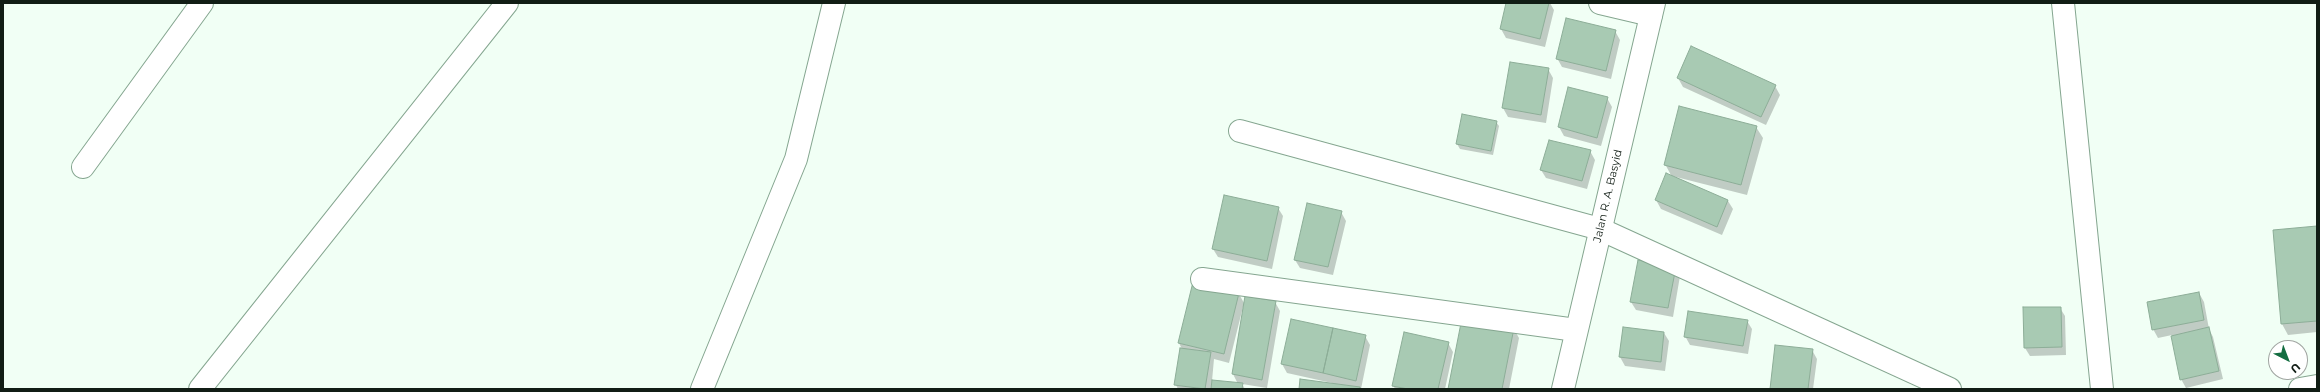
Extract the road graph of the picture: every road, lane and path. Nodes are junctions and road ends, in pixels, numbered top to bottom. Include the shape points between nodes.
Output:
1 (202, 3) edge
2 (507, 3) edge
3 (834, 3) edge
4 (1600, 3) edge
5 (2062, 3) edge
6 (1652, 9) edge
7 (1240, 131) dead end
8 (83, 167) dead end
9 (1600, 230) junction
10 (1202, 279) dead end
11 (1576, 330) junction
12 (2317, 386) edge
13 (200, 389) edge
14 (702, 389) edge
15 (1563, 389) edge
16 (1950, 389) edge
17 (2102, 389) edge
18 (2300, 389) edge

1 - 8 street
2 - 13 street
3 - 14 street via 796,159
4 - 6 street
5 - 17 street
6 - 9 street, Jalan R. A. Basyid
7 - 9 street
9 - 11 street, Jalan R. A. Basyid
9 - 16 street
10 - 11 street
11 - 15 street, Jalan R. A. Basyid
12 - 18 street

